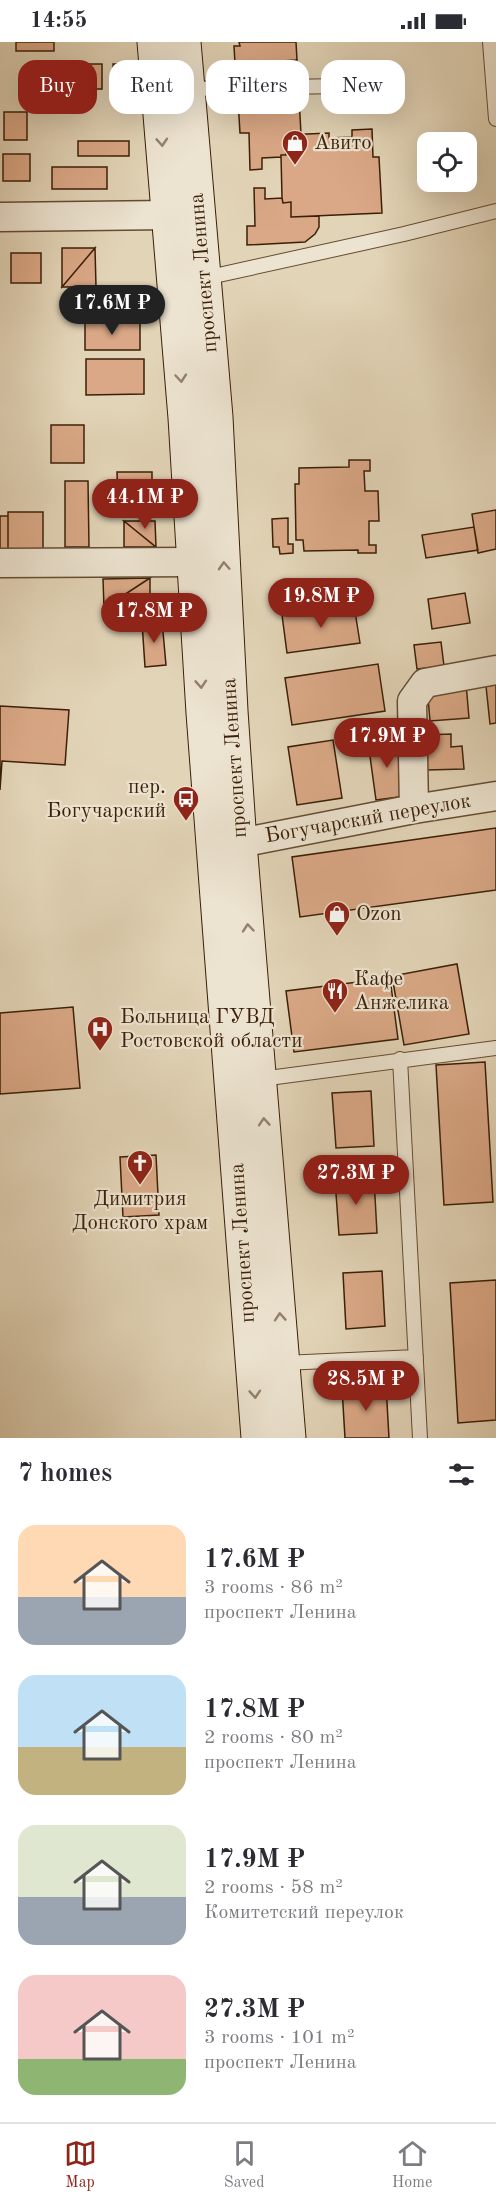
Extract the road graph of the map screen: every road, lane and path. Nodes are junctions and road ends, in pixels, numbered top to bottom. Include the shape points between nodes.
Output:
1 (154, 42) edge
2 (184, 42) edge
3 (490, 42) edge
4 (186, 60) edge
5 (321, 86) edge
6 (194, 89) edge
7 (191, 114) edge
8 (496, 119) edge
9 (496, 211) edge
10 (168, 215) junction
11 (0, 217) edge
12 (205, 278) junction
13 (193, 562) junction
14 (0, 563) edge
15 (496, 670) edge
16 (496, 796) edge
17 (414, 809) junction
18 (240, 843) junction
19 (496, 1048) edge
20 (400, 1059) junction
21 (261, 1079) junction
22 (416, 1357) junction
23 (283, 1363) junction
24 (258, 1438) edge
25 (289, 1438) edge
26 (420, 1438) edge

1 -> 10 main road, проспект Ленина
2 - 4 main road, проспект Ленина
3 - 8 lane
5 - 6 lane
7 - 12 main road, проспект Ленина
9 - 12 lane
10 - 11 street
10 -> 13 main road, проспект Ленина
18 -> 12 main road, проспект Ленина
13 - 14 street
13 -> 24 main road, проспект Ленина
15 - 17 street via 425,683 412,701
16 - 17 street, Богучарский переулок
17 - 18 street, Богучарский переулок
21 -> 18 main road, проспект Ленина
19 - 20 lane
20 - 21 lane
20 - 22 lane
23 -> 21 main road, проспект Ленина
22 - 23 lane
22 - 26 lane
23 - 25 main road, проспект Ленина

